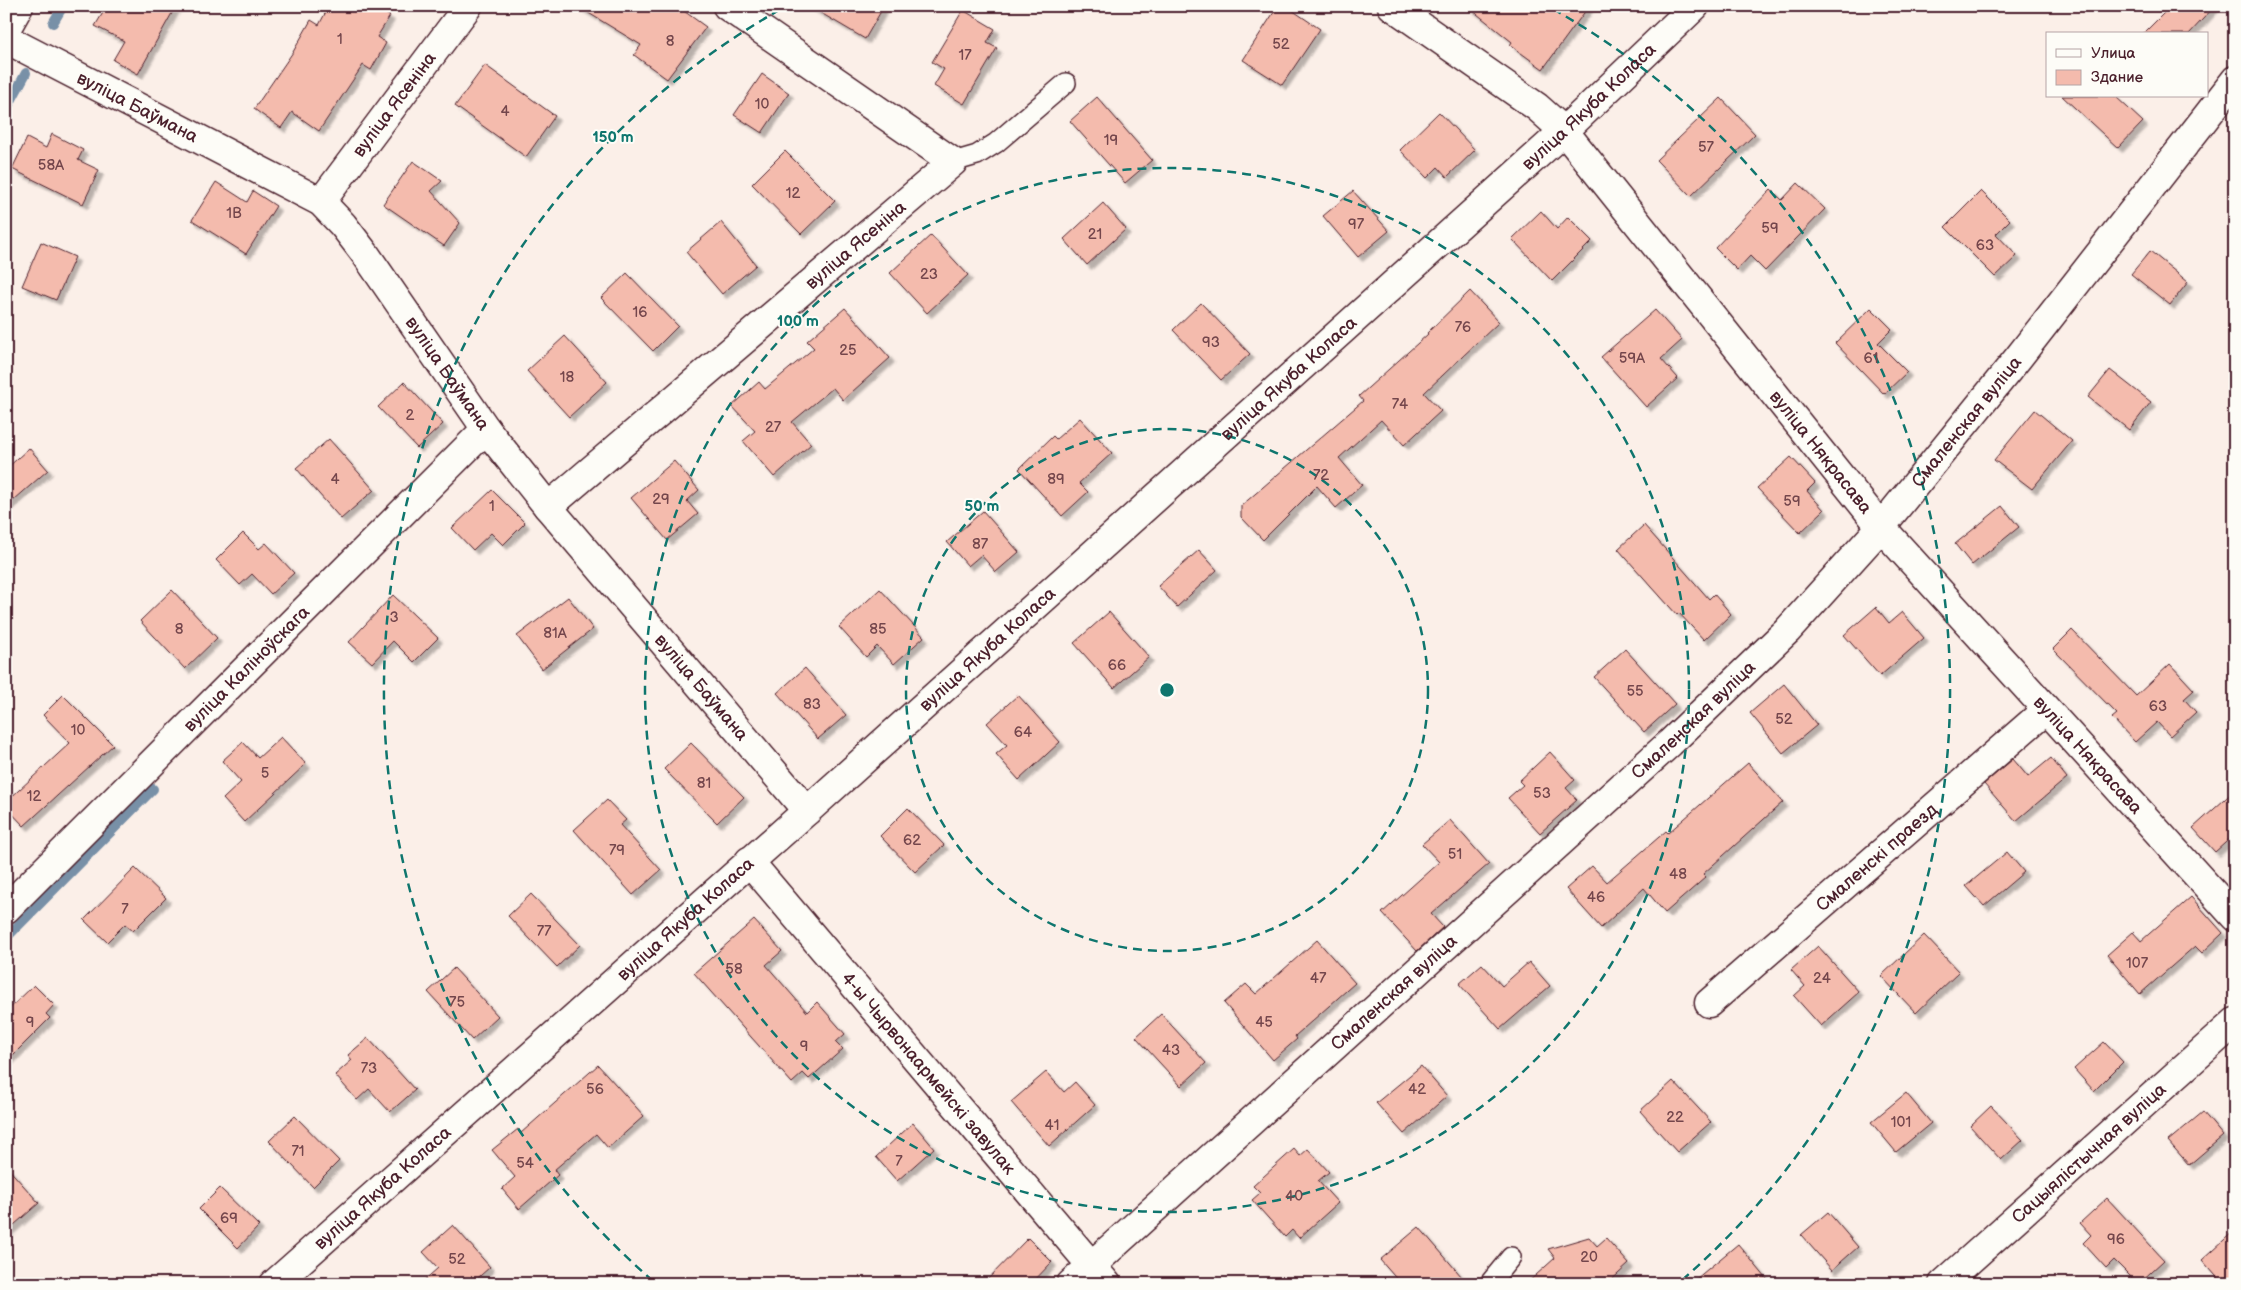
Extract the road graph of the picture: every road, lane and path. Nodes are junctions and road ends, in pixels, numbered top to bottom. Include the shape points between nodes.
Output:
1 (19, 6) edge
2 (468, 6) edge
3 (727, 6) edge
4 (1392, 6) edge
5 (1695, 6) edge
6 (6, 29) edge
7 (6, 39) edge
8 (2235, 80) edge
9 (1066, 83) dead end
10 (1564, 131) junction
11 (953, 162) junction
12 (320, 202) junction
13 (486, 428) junction
14 (548, 508) junction
15 (1881, 527) junction
16 (2046, 710) junction
17 (807, 811) junction
18 (749, 861) junction
19 (6, 909) edge
20 (2235, 917) edge
21 (1708, 1003) dead end
22 (2235, 1022) edge
23 (1512, 1257) dead end
24 (1099, 1274) edge
25 (274, 1284) edge
26 (1071, 1284) edge
27 (1489, 1284) edge
28 (1943, 1284) edge

1 - 6 street
2 - 12 street, вуліца Ясеніна
3 - 11 street
4 - 10 street, вуліца Някрасава via 1537,107
5 - 10 street, вуліца Якуба Коласа
7 - 12 street, вуліца Баўмана
8 - 15 street, Смаленская вуліца
9 - 11 lane via 996,143
10 - 15 street, вуліца Някрасава
10 - 17 street, вуліца Якуба Коласа
11 - 14 street, вуліца Ясеніна
12 - 13 street, вуліца Баўмана via 366,255
13 - 14 street, вуліца Баўмана
13 - 19 street, вуліца Каліноўскага
14 - 17 street, вуліца Баўмана
15 - 16 street, вуліца Някрасава
15 - 24 street, Смаленская вуліца via 1786,631 1670,743
16 - 20 street, вуліца Някрасава
16 - 21 street, Смаленскі праезд
17 - 18 street, вуліца Якуба Коласа
18 - 24 street, 4-ы Чырвонаармейскі завулак
18 - 25 street, вуліца Якуба Коласа
22 - 28 street, Сацыялістычная вуліца
23 - 27 lane
24 - 26 street, Смаленская вуліца

